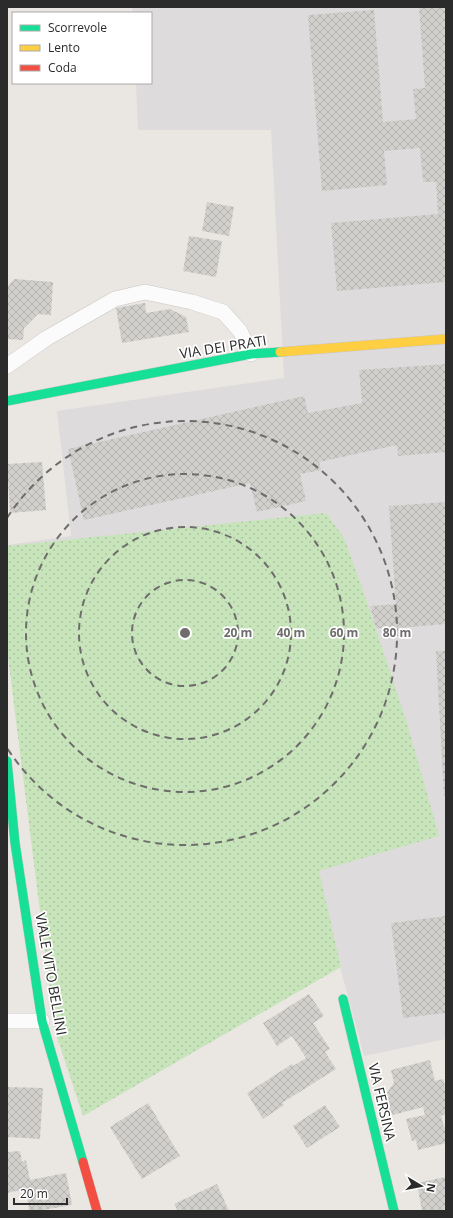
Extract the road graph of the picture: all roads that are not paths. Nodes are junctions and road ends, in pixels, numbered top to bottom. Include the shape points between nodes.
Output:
1 (446, 339) edge
2 (251, 354) junction
3 (7, 366) edge
4 (7, 401) edge
5 (7, 761) edge
6 (11, 844) edge
7 (343, 1000) dead end
8 (42, 1020) junction
9 (7, 1021) edge
10 (97, 1211) edge
11 (394, 1211) edge

1 - 2 street, VIA DEI PRATI
2 - 3 street via 240,331 224,312 145,292 114,299 47,338
2 - 4 street, VIA DEI PRATI
5 - 6 street, VIALE VITO BELLINI
6 - 8 street, VIALE VITO BELLINI
7 - 11 street, VIA FERSINA
8 - 9 street
8 - 10 street, VIALE VITO BELLINI

